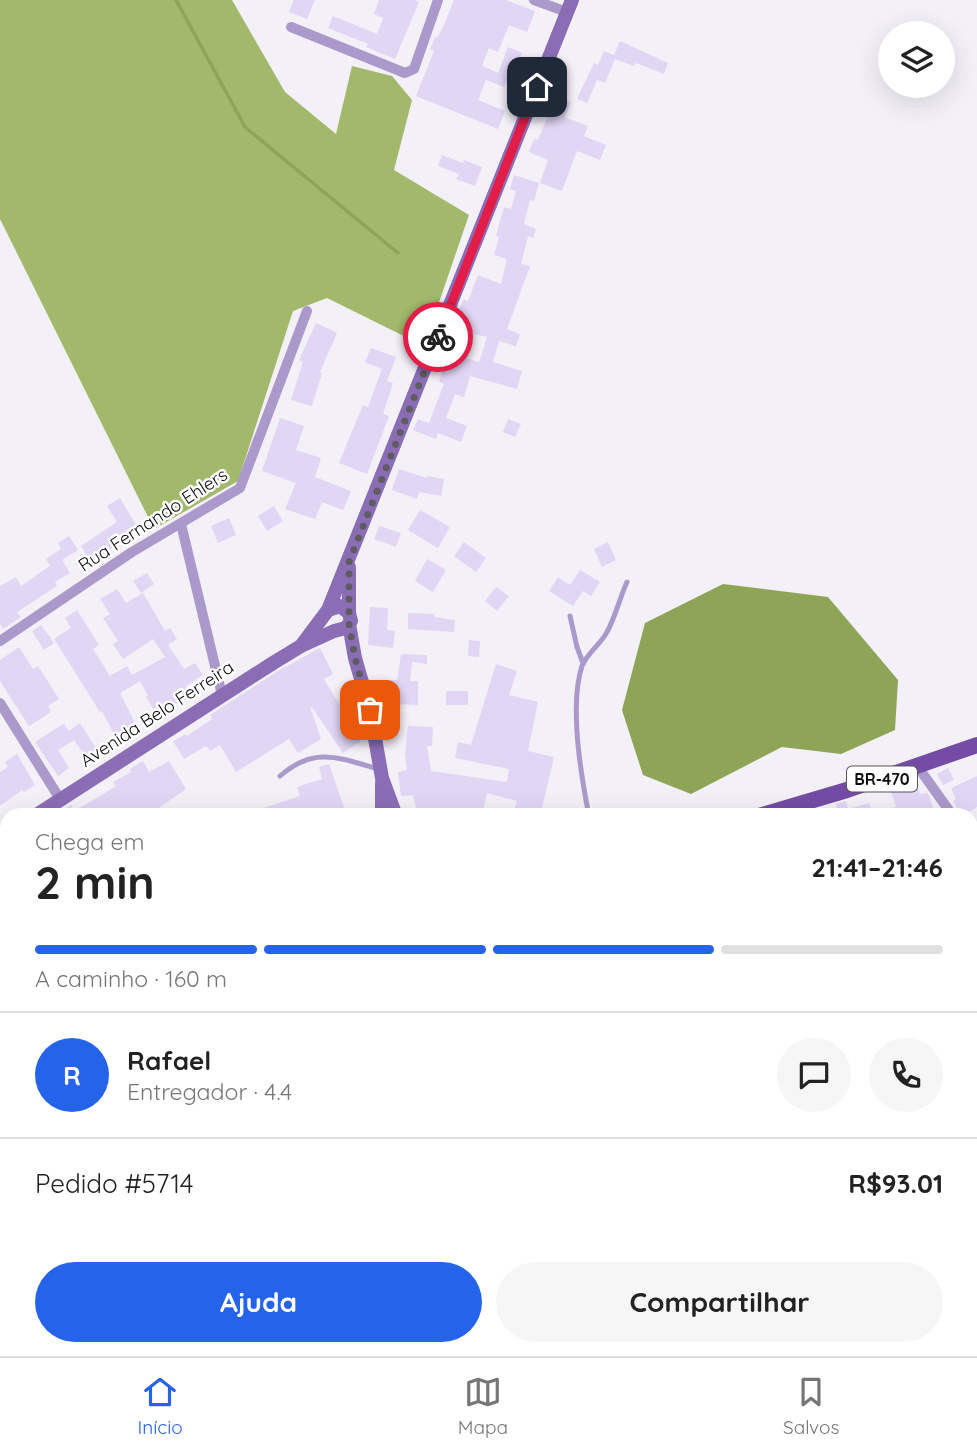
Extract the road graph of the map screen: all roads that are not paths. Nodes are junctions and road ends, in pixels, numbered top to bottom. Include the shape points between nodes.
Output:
1 (438, 0) edge
2 (534, 0) edge
3 (569, 6) edge
4 (291, 27) dead end
5 (307, 312) dead end
6 (181, 524) junction
7 (349, 562) junction
8 (627, 582) dead end
9 (327, 613) junction
10 (570, 615) dead end
11 (343, 625) junction
12 (0, 641) edge
13 (301, 646) junction
14 (583, 663) junction
15 (222, 695) junction
16 (0, 703) edge
17 (977, 745) edge
18 (918, 767) junction
19 (382, 774) junction
20 (280, 776) dead end
21 (60, 799) junction
22 (47, 808) edge
23 (382, 808) edge
24 (393, 808) edge
25 (587, 808) edge
26 (792, 808) edge
27 (947, 808) edge

1 - 4 street via 414,69 405,74
2 - 3 street
3 - 7 main road, Avenida Belo Ferreira
5 - 6 street, Rua Fernando Ehlers via 240,488
6 - 12 street, Rua Fernando Ehlers
6 - 15 street
7 - 9 main road, Avenida Belo Ferreira
7 - 11 main road, Avenida Belo Ferreira
8 - 14 lane via 607,631
9 - 11 main road via 327,625
9 - 11 main road via 340,606
9 - 13 main road, Avenida Belo Ferreira
10 - 14 lane
11 - 13 main road, Avenida Belo Ferreira
11 - 19 main road via 370,710
13 - 15 main road, Avenida Belo Ferreira
14 - 25 lane via 577,733
15 - 21 main road, Avenida Belo Ferreira
16 - 21 street
17 - 18 main road, BR-470
18 - 26 main road, BR-470
18 - 27 street
19 - 20 lane via 326,755 291,767
19 - 23 main road
19 - 24 main road
21 - 22 main road, Avenida Belo Ferreira

